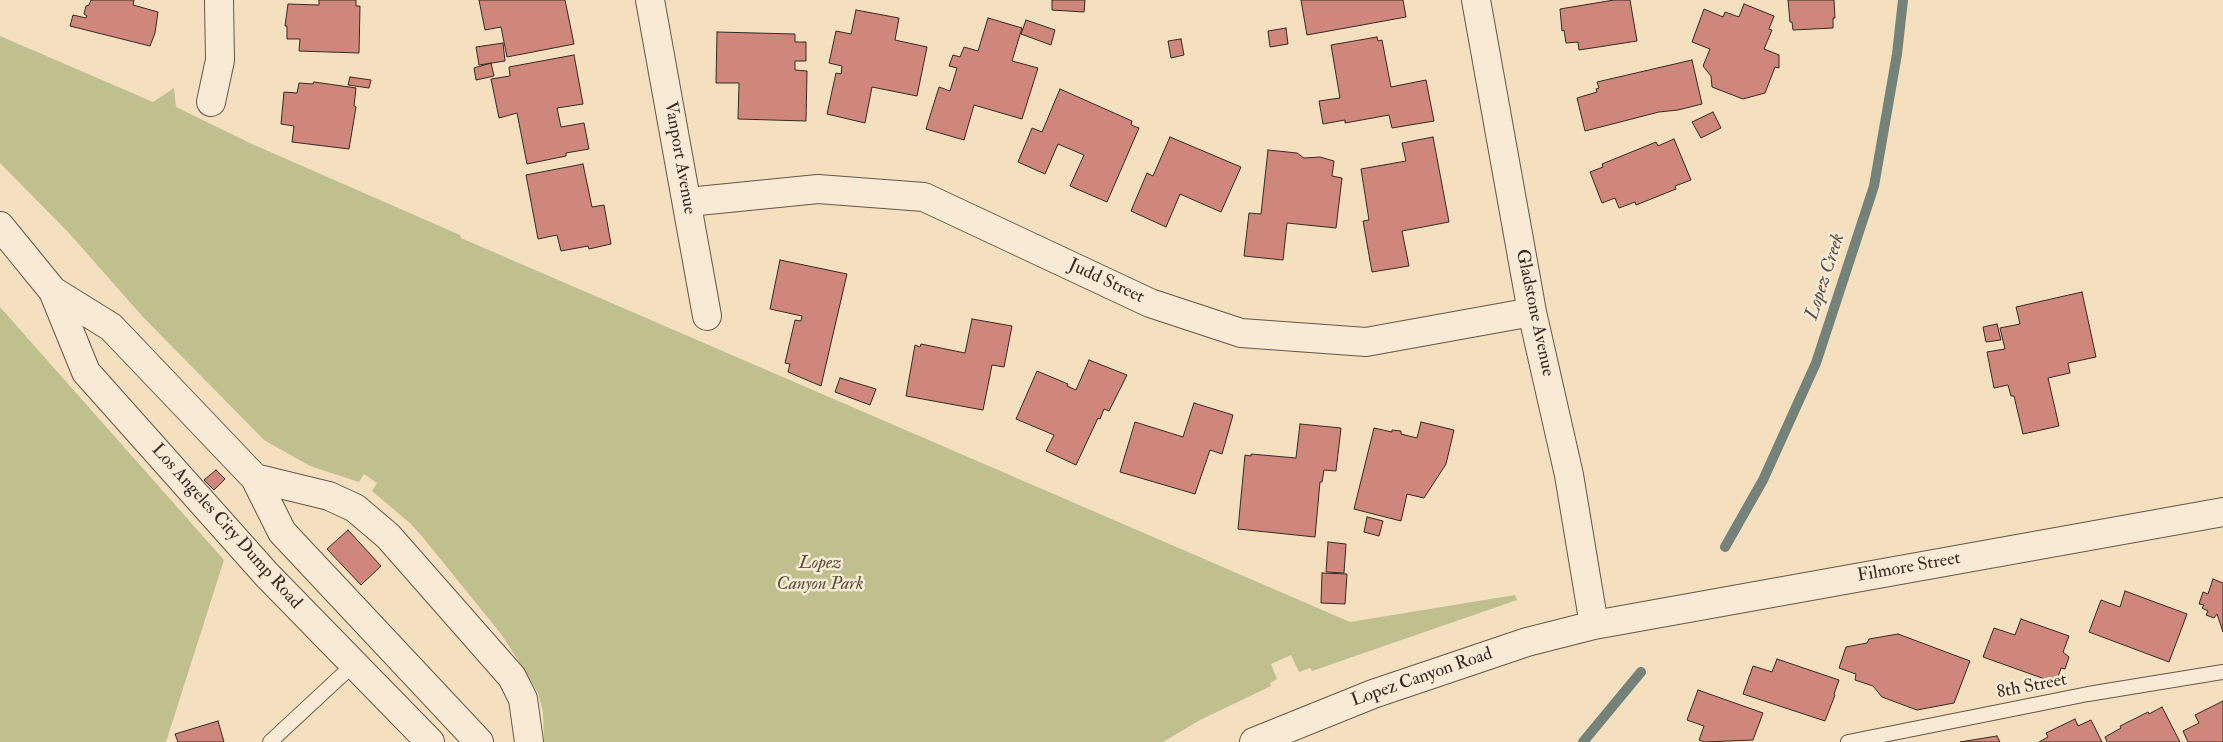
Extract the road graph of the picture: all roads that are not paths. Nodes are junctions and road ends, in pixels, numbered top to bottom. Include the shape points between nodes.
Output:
1 (218, 0) edge
2 (650, 0) edge
3 (1476, 0) edge
4 (211, 102) dead end
5 (688, 202) junction
6 (0, 226) edge
7 (54, 291) junction
8 (1532, 312) junction
9 (707, 316) dead end
10 (256, 478) junction
11 (2223, 512) edge
12 (1594, 625) junction
13 (354, 664) junction
14 (2223, 672) edge
15 (270, 742) edge
16 (430, 742) edge
17 (479, 742) edge
18 (529, 742) edge
19 (1254, 742) edge
20 (1848, 742) edge

1 - 4 street via 220,60
2 - 5 street, Vanport Avenue
3 - 8 street, Gladstone Avenue
5 - 8 street, Judd Street via 818,189 924,197 1150,302 1241,333 1366,342
5 - 9 street, Vanport Avenue
6 - 7 street, Los Angeles City Dump Road
7 - 10 street, Los Angeles City Dump Road via 111,327
7 - 13 street, Los Angeles City Dump Road via 86,372 267,575
8 - 12 street, Gladstone Avenue via 1569,475
10 - 17 street, Los Angeles City Dump Road via 282,532
10 - 18 street via 329,496 355,508 388,536 512,677 524,699
11 - 12 street, Filmore Street
12 - 19 street, Lopez Canyon Road via 1527,642 1373,694
13 - 15 lane
13 - 16 street, Los Angeles City Dump Road
14 - 20 lane, 8th Street via 2088,694

